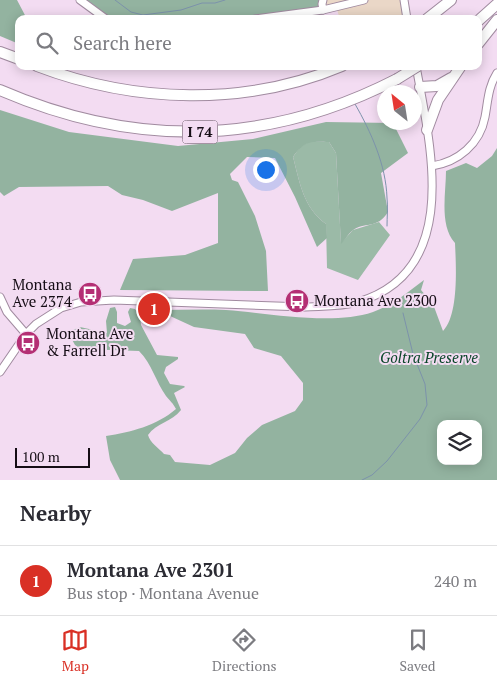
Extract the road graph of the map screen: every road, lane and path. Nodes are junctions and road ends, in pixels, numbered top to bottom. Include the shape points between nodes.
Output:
1 (80, 0) edge
2 (323, 0) edge
3 (364, 0) edge
4 (404, 0) edge
5 (450, 0) edge
6 (497, 4) edge
7 (323, 10) junction
8 (101, 15) edge
9 (286, 15) edge
10 (406, 15) edge
11 (431, 15) edge
12 (482, 17) edge
13 (497, 20) edge
14 (482, 39) edge
15 (0, 52) edge
16 (15, 58) edge
17 (50, 70) edge
18 (330, 70) edge
19 (411, 70) edge
20 (418, 70) edge
21 (458, 70) edge
22 (497, 73) edge
23 (420, 85) edge
24 (422, 87) edge
25 (0, 90) edge
26 (422, 101) edge
27 (426, 130) junction
28 (432, 166) junction
29 (0, 297) edge
30 (26, 334) junction
31 (0, 372) edge

1 - 8 street
2 - 7 street
3 - 7 street
4 - 10 street
5 - 11 highway
6 - 12 highway
7 - 9 street
13 - 14 highway
15 - 16 highway
17 - 18 highway via 120,90 196,95 273,87
19 - 25 highway, I 74, bridge via 319,112 219,132 157,131 107,124 62,114
20 - 23 street
21 - 24 highway via 437,86
21 - 27 highway via 438,100
22 - 28 street via 489,92 484,124 477,138 458,157
26 - 27 street
27 - 28 street
28 - 30 street via 434,184 429,227 416,257 392,284 367,299 348,304 305,307 114,300 81,302 53,312
29 - 30 street via 7,312
30 - 31 street

